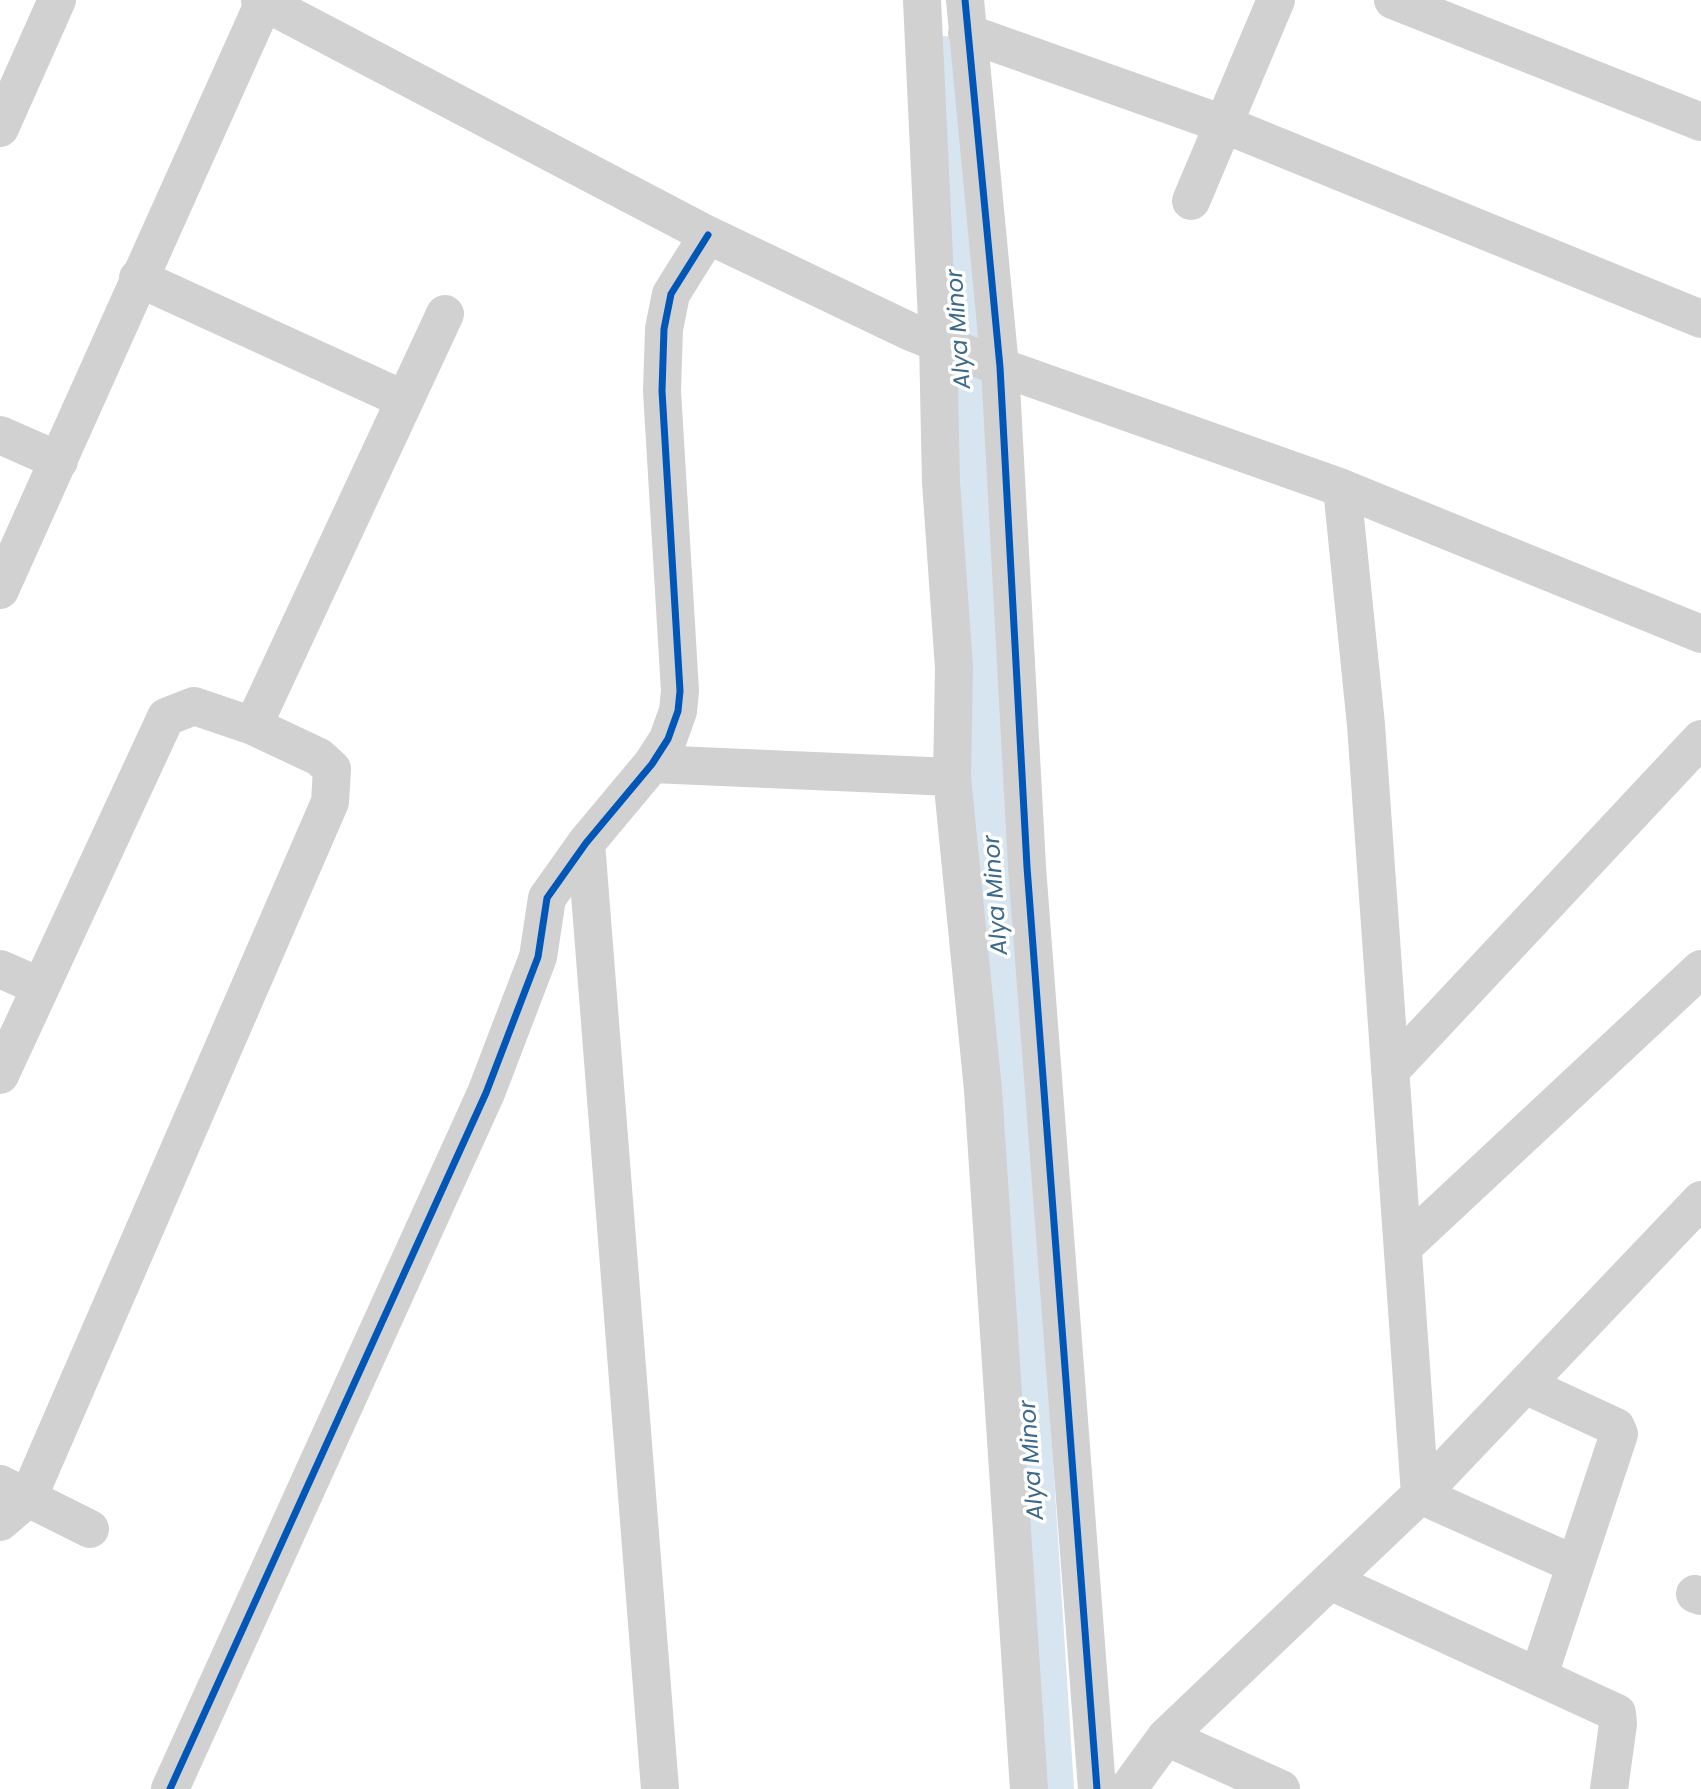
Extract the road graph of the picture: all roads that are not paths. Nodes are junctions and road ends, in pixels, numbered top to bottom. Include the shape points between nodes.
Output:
1 (57, 0) edge
2 (922, 0) edge
3 (1276, 0) edge
4 (1393, 0) edge
5 (262, 1) edge
6 (966, 16) edge
7 (1701, 122) edge
8 (1223, 124) junction
9 (0, 128) edge
10 (1191, 201) dead end
11 (708, 234) junction
12 (138, 278) junction
13 (445, 314) dead end
14 (1701, 319) edge
15 (938, 342) junction
16 (1000, 367) junction
17 (405, 400) junction
18 (0, 435) edge
19 (59, 461) junction
20 (1342, 488) junction
21 (0, 590) edge
22 (1701, 634) edge
23 (253, 726) junction
24 (1701, 738) edge
25 (652, 764) junction
26 (952, 777) junction
27 (586, 843) junction
28 (0, 969) edge
29 (1701, 969) edge
30 (39, 986) junction
31 (1390, 1071) junction
32 (0, 1075) edge
33 (1701, 1200) edge
34 (1403, 1247) junction
35 (1525, 1385) junction
36 (1420, 1495) junction
37 (9, 1501) edge
38 (90, 1529) dead end
39 (1574, 1564) junction
40 (1330, 1581) junction
41 (1539, 1675) junction
42 (1166, 1737) junction
43 (170, 1789) edge
44 (660, 1789) edge
45 (1029, 1789) edge
46 (1097, 1789) edge
47 (1128, 1789) edge
48 (1281, 1789) edge
49 (1609, 1789) edge

1 - 9 street
2 - 15 street
3 - 8 street
4 - 7 street
5 - 11 street
5 - 12 street
6 - 8 street
6 - 16 street
8 - 10 street
8 - 14 street
11 - 15 street
11 - 25 street via 671,294 664,329 662,391 680,691 668,739
12 - 17 street
12 - 19 street
13 - 17 street
15 - 16 street
15 - 26 street via 941,482 954,668
16 - 20 street
16 - 46 street via 1027,867
17 - 23 street
18 - 19 street
19 - 21 street
20 - 22 street
20 - 31 street via 1366,725
23 - 30 street via 194,706 166,718
23 - 37 street via 319,757 332,769 330,802
24 - 31 street
25 - 26 street
25 - 27 street
26 - 45 street via 982,1090
27 - 43 street via 547,898 538,957 486,1093
27 - 44 street
28 - 30 street
29 - 34 street
30 - 32 street
31 - 34 street
33 - 35 street
34 - 36 street
35 - 36 street
35 - 39 street via 1616,1427 1619,1434
36 - 39 street
36 - 40 street
37 - 38 street
39 - 41 street
40 - 41 street
40 - 42 street
41 - 49 street via 1617,1713
42 - 47 street
42 - 48 street

